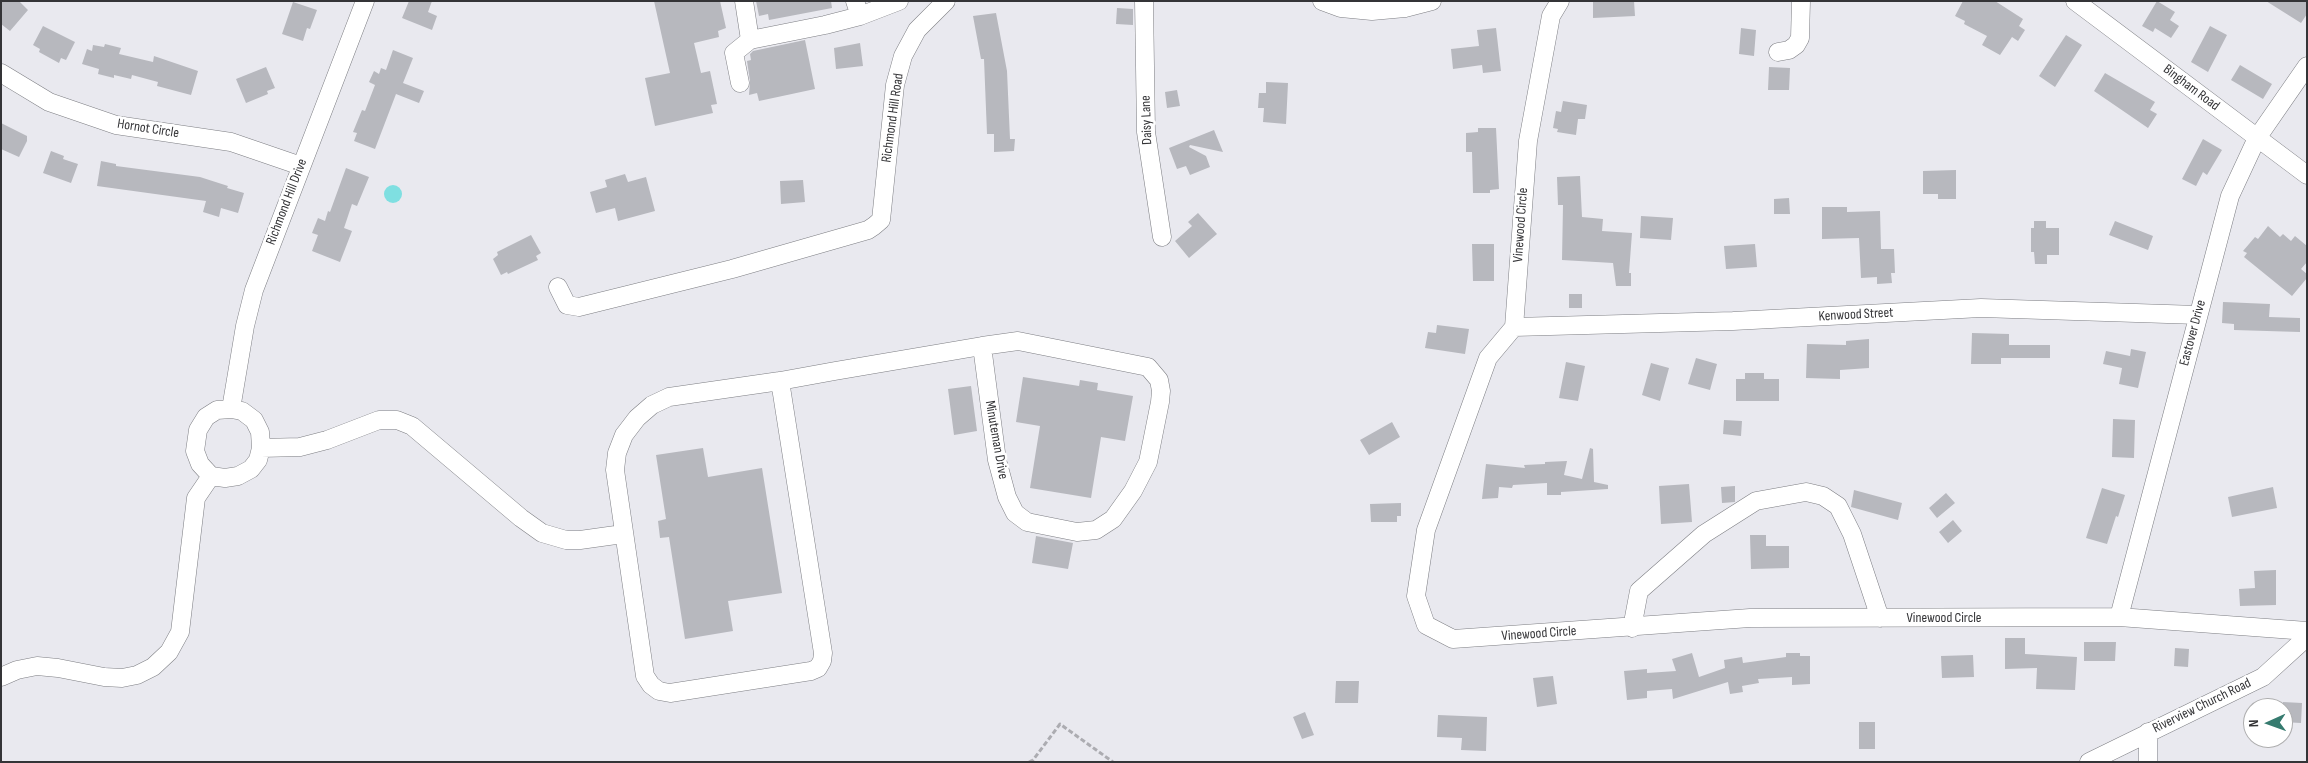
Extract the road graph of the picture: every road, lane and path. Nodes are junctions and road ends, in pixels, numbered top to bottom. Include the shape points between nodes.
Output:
1 (366, 1) edge
2 (744, 1) edge
3 (899, 1) edge
4 (1144, 1) edge
5 (1322, 1) edge
6 (1432, 1) edge
7 (1560, 1) edge
8 (1801, 1) edge
9 (2075, 1) edge
10 (939, 3) edge
11 (858, 8) edge
12 (750, 40) junction
13 (1778, 52) dead end
14 (2307, 66) edge
15 (1, 73) edge
16 (740, 83) dead end
17 (2257, 138) junction
18 (301, 166) junction
19 (2307, 175) edge
20 (1162, 237) dead end
21 (558, 287) dead end
22 (2198, 315) junction
23 (1514, 327) junction
24 (982, 346) junction
25 (780, 381) junction
26 (231, 409) junction
27 (262, 448) junction
28 (211, 476) junction
29 (623, 534) junction
30 (2119, 617) junction
31 (1880, 618) junction
32 (1632, 628) junction
33 (2307, 632) edge
34 (2307, 638) edge
35 (1, 677) edge
36 (2148, 732) junction
37 (1029, 762) edge
38 (1113, 762) edge
39 (2089, 762) edge
40 (2148, 762) edge

1 - 18 street, Richmond Hill Drive
2 - 12 street
3 - 11 street
4 - 20 street, Daisy Lane via 1146,132
5 - 6 street via 1341,8 1372,11 1406,8
7 - 23 street, Vinewood Circle via 1551,16 1528,141
8 - 13 street via 1800,38 1789,50
9 - 17 street, Bingham Road
10 - 21 street, Richmond Hill Road via 917,30 903,56 895,85 881,220 868,230 579,307 566,305
11 - 12 street via 825,26
12 - 16 street via 734,53
14 - 17 street, Eastover Drive
15 - 18 street, Hornot Circle via 50,102 116,125 231,142
17 - 19 street, Bingham Road
17 - 22 street, Eastover Drive via 2230,196
18 - 26 street, Richmond Hill Drive via 254,290
22 - 23 street, Kenwood Street via 1981,308 1732,321
22 - 30 street, Eastover Drive
23 - 32 street, Vinewood Circle via 1488,358 1426,530 1416,596 1426,625 1453,639
24 - 24 street, Minuteman Drive via 1018,341 1134,363 1148,367 1159,380 1160,402 1148,462 1113,519 1096,530 1076,532 1027,522 1015,513 997,460
24 - 25 street, Minuteman Drive
25 - 29 street, Minuteman Drive via 670,397 652,405 637,418 624,435 617,453 615,470
25 - 29 street, Minuteman Drive via 823,653 818,668 670,693 659,691 645,676
26 - 27 street via 242,411 254,420
26 - 28 street via 218,410 206,418 198,430 196,451 200,464
27 - 28 street via 251,469 238,476
27 - 29 street via 300,447 379,420 397,420 412,426 542,533 566,540
28 - 35 street via 196,498 180,632 169,652 153,667 122,678 37,666
30 - 31 street, Vinewood Circle
30 - 33 street, Vinewood Circle
31 - 32 street, Vinewood Circle via 1750,618
31 - 32 street via 1852,534 1838,506 1824,496 1806,492 1756,501 1704,534 1639,591
34 - 36 street, Riverview Church Road via 2263,677
36 - 39 street, Riverview Church Road
36 - 40 street
37 - 38 path via 1060,724

